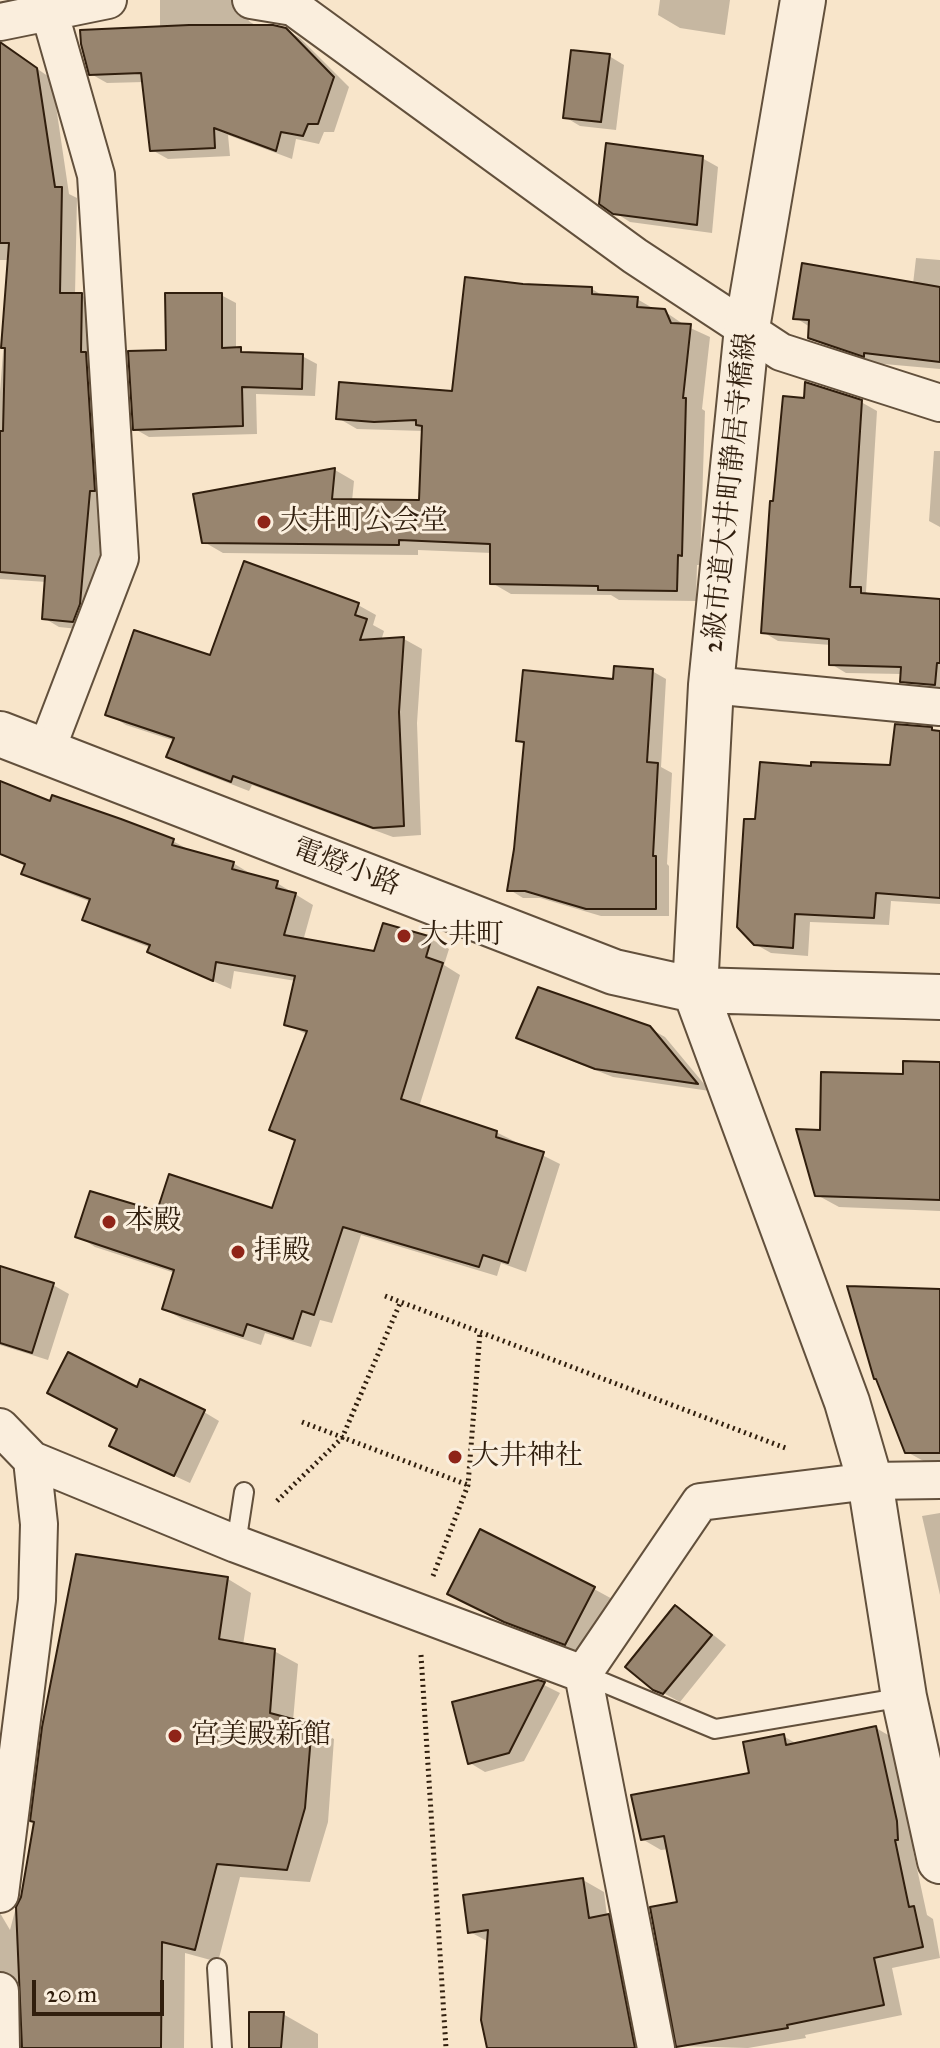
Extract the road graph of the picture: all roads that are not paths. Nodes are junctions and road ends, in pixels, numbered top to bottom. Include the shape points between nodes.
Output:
1 (108, 0) edge
2 (251, 0) edge
3 (803, 0) edge
4 (293, 3) edge
5 (48, 6) edge
6 (0, 22) edge
7 (747, 328) junction
8 (940, 403) edge
9 (711, 685) junction
10 (940, 707) edge
11 (0, 734) edge
12 (46, 751) junction
13 (695, 990) junction
14 (940, 997) edge
15 (0, 1427) edge
16 (32, 1460) junction
17 (940, 1480) edge
18 (870, 1481) junction
19 (244, 1492) dead end
20 (236, 1544) junction
21 (583, 1674) junction
22 (904, 1697) junction
23 (940, 1861) edge
24 (0, 1894) edge
25 (217, 1968) dead end
26 (0, 1991) edge
27 (1, 2048) edge
28 (222, 2048) edge
29 (656, 2048) edge

1 - 5 street
2 - 4 street
3 - 7 street, 2級市道大井町静居寺橋線
4 - 7 street via 635,256
5 - 6 street
5 - 12 street via 96,175 120,558
7 - 8 street via 781,352
7 - 9 street, 2級市道大井町静居寺橋線
9 - 10 street
9 - 13 street, 2級市道大井町静居寺橋線
11 - 12 street, 電燈小路
12 - 13 street, 電燈小路 via 614,972
13 - 14 street, 電燈小路
13 - 18 street via 847,1402
15 - 16 street
16 - 20 street
16 - 24 street via 39,1524 37,1600
17 - 18 street
18 - 21 street via 700,1502
18 - 22 street
19 - 20 lane
20 - 21 street
21 - 22 lane via 715,1729
21 - 29 street
22 - 23 street
25 - 28 lane
26 - 27 street

